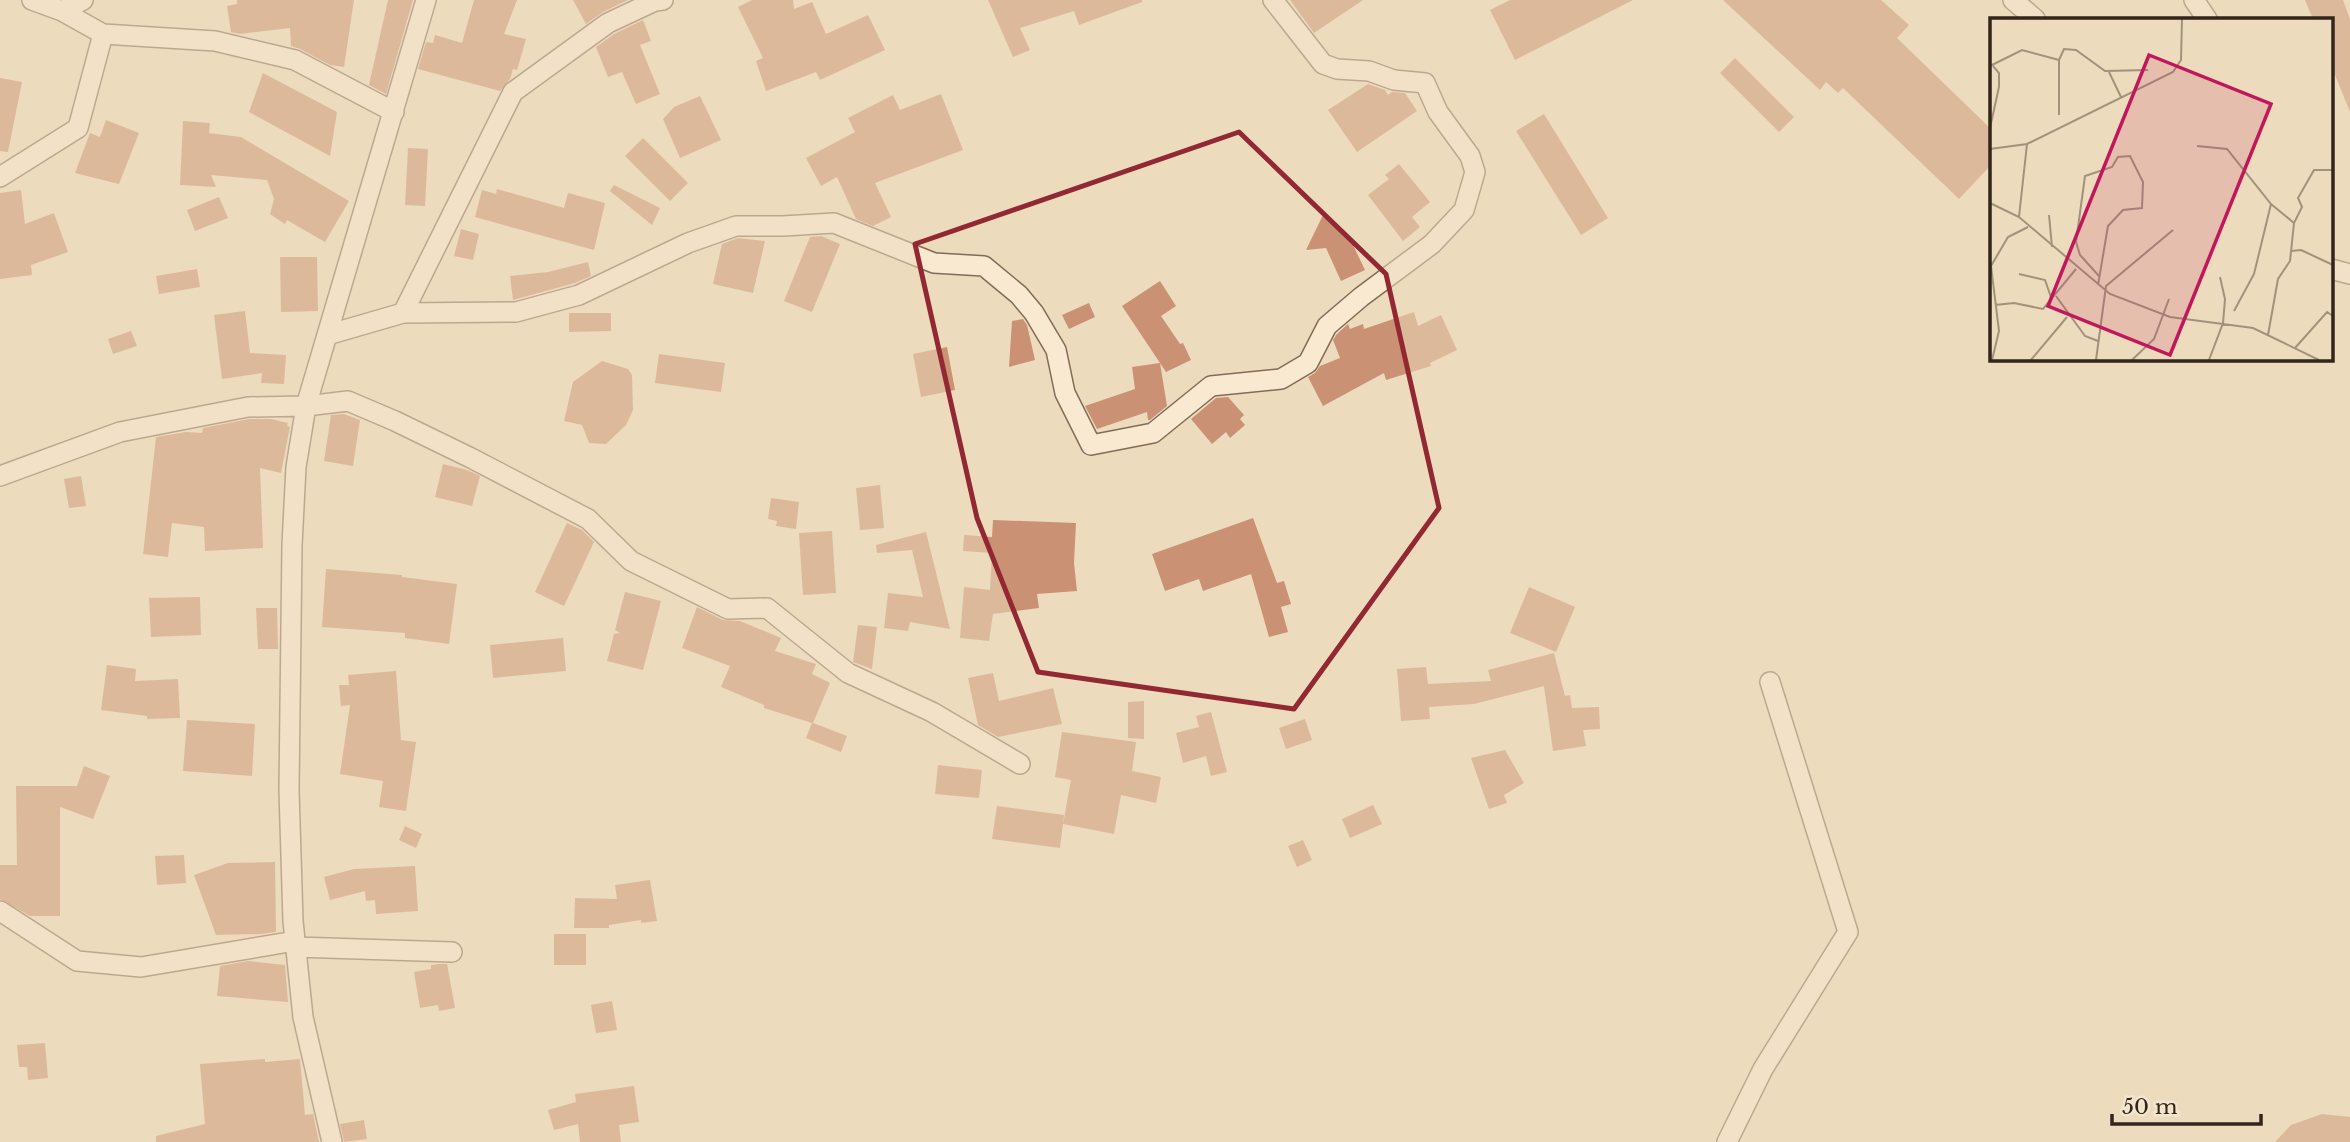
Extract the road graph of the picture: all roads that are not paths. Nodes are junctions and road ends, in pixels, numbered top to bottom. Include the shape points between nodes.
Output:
1 (32, 0) edge
2 (83, 0) edge
3 (426, 0) edge
4 (663, 0) edge
5 (1273, 0) edge
6 (2013, 0) edge
7 (2194, 0) edge
8 (62, 11) junction
9 (2034, 18) edge
10 (2206, 18) edge
11 (103, 34) junction
12 (394, 112) junction
13 (0, 177) edge
14 (2332, 268) edge
15 (2350, 274) edge
16 (403, 313) junction
17 (327, 335) junction
18 (306, 406) junction
19 (0, 476) edge
20 (1770, 682) dead end
21 (1020, 764) dead end
22 (0, 911) edge
23 (295, 941) junction
24 (452, 952) dead end
25 (332, 1142) edge
26 (1727, 1142) edge

1 - 8 street
2 - 8 street
3 - 12 street
4 - 16 street via 608,23 513,92
5 - 16 street via 1323,64 1425,83 1475,172 1464,210 1432,244 1327,326 1308,363 1281,379 1211,386 1153,433 1091,445 1065,393 1056,351 1045,331 1019,295 984,266 934,263 834,223 736,226 688,243 579,295 516,312
6 - 9 street
7 - 10 street
8 - 11 street
11 - 12 street via 215,41 295,60
11 - 13 street via 78,128
12 - 17 street
14 - 15 street
16 - 17 street
17 - 18 street
18 - 19 street via 248,407 120,432
18 - 21 street via 348,401 471,458 587,519 631,561 728,609 767,608 848,674 933,712
18 - 23 street via 296,480 289,668
20 - 26 street via 1848,932 1763,1069
22 - 23 street via 77,961 115,965 141,967
23 - 24 street via 296,947
23 - 25 street via 303,1017

